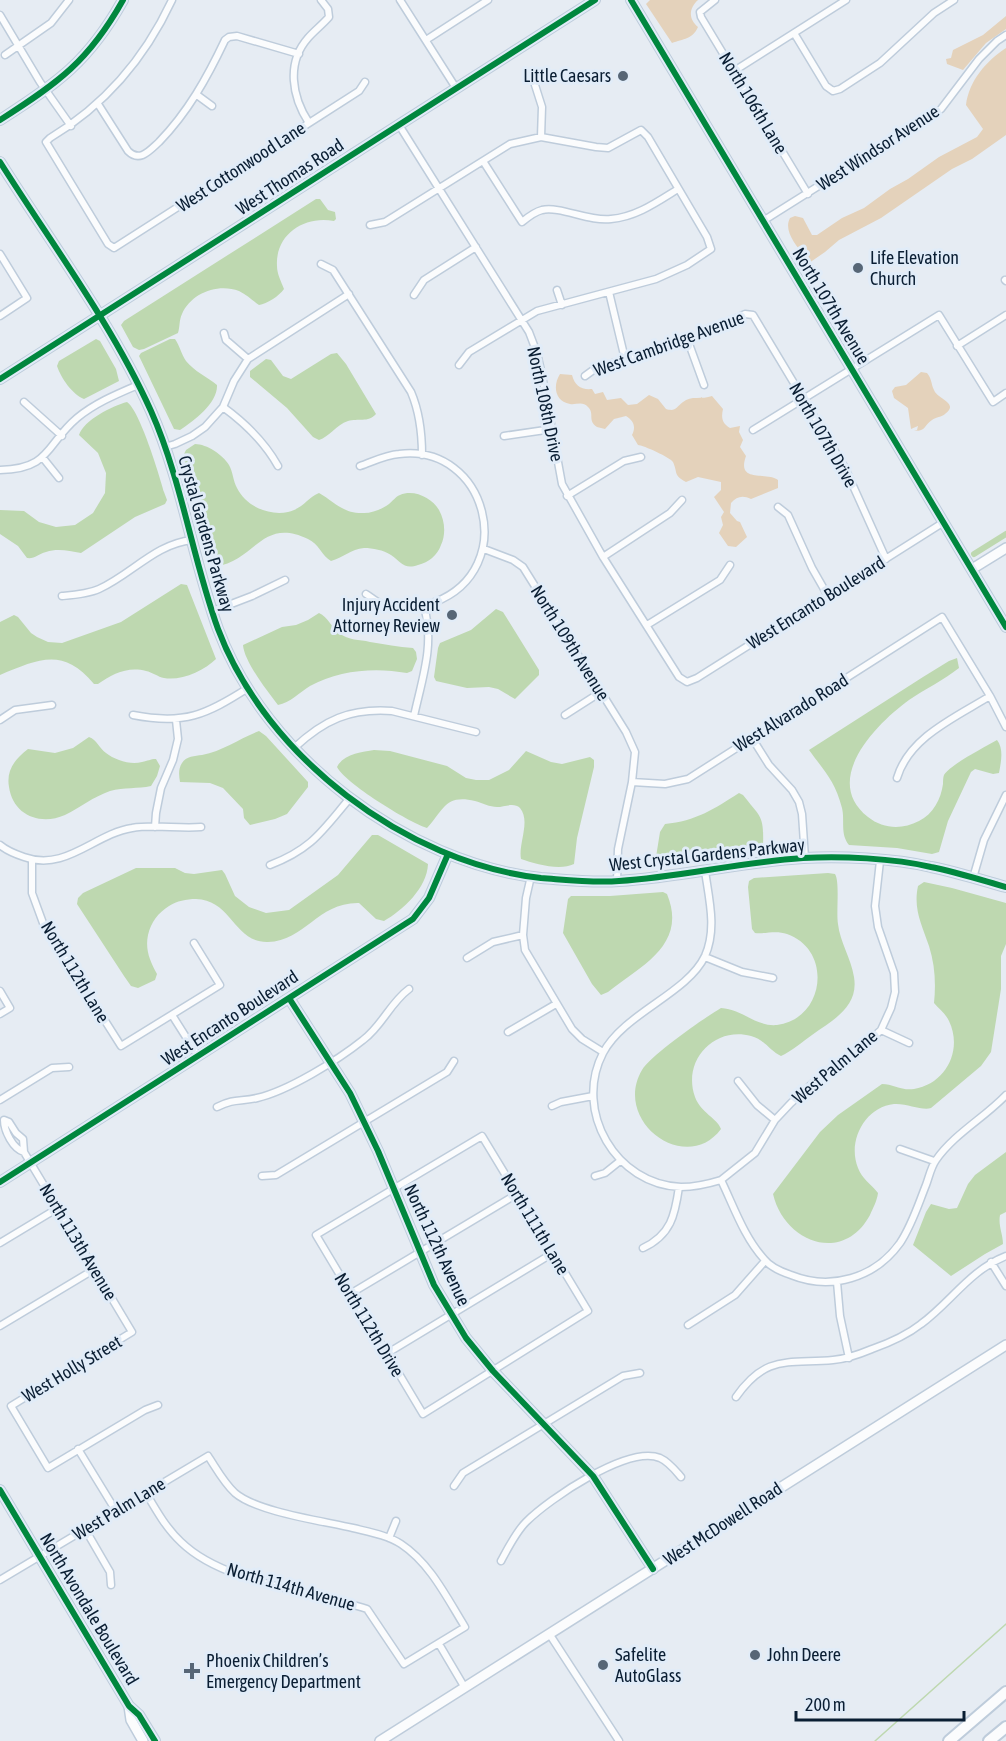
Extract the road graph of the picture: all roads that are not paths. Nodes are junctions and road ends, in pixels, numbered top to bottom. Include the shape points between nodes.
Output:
1 (69, 0) edge
2 (123, 0) edge
3 (172, 0) edge
4 (321, 0) edge
5 (400, 0) edge
6 (488, 0) edge
7 (596, 0) edge
8 (631, 0) edge
9 (715, 0) edge
10 (846, 0) edge
11 (954, 0) edge
12 (0, 15) edge
13 (794, 33) junction
14 (1006, 35) edge
15 (426, 40) junction
16 (19, 46) junction
17 (299, 54) junction
18 (5, 55) dead end
19 (734, 71) junction
20 (365, 82) dead end
21 (535, 85) dead end
22 (456, 88) junction
23 (46, 91) junction
24 (197, 95) junction
25 (98, 104) junction
26 (212, 106) dead end
27 (0, 120) edge
28 (309, 123) junction
29 (399, 125) junction
30 (71, 126) junction
31 (541, 137) junction
32 (483, 161) junction
33 (0, 162) edge
34 (439, 189) junction
35 (678, 189) junction
36 (808, 194) junction
37 (763, 221) junction
38 (370, 225) dead end
39 (476, 247) junction
40 (0, 254) edge
41 (321, 264) dead end
42 (557, 290) dead end
43 (609, 292) junction
44 (349, 294) junction
45 (414, 295) dead end
46 (562, 305) junction
47 (0, 315) edge
48 (753, 315) joint
49 (1006, 315) edge
50 (99, 316) junction
51 (522, 320) junction
52 (224, 333) dead end
53 (688, 341) junction
54 (957, 346) junction
55 (248, 359) junction
56 (625, 359) junction
57 (459, 365) dead end
58 (852, 370) junction
59 (585, 376) dead end
60 (0, 379) edge
61 (138, 385) junction
62 (704, 385) dead end
63 (1006, 393) edge
64 (803, 400) junction
65 (24, 402) dead end
66 (223, 407) junction
67 (552, 429) junction
68 (753, 430) dead end
69 (62, 436) junction
70 (504, 436) dead end
71 (165, 447) junction
72 (422, 455) junction
73 (641, 457) dead end
74 (43, 458) junction
75 (278, 466) dead end
76 (360, 466) dead end
77 (0, 470) edge
78 (59, 478) dead end
79 (567, 496) junction
80 (682, 500) dead end
81 (778, 507) dead end
82 (944, 522) junction
83 (192, 540) junction
84 (1006, 548) edge
85 (484, 549) junction
86 (603, 557) junction
87 (886, 559) junction
88 (730, 565) dead end
89 (972, 569) junction
90 (285, 580) dead end
91 (366, 594) dead end
92 (62, 596) dead end
93 (828, 596) junction
94 (424, 607) junction
95 (213, 611) junction
96 (647, 626) junction
97 (1006, 627) edge
98 (687, 682) joint
99 (248, 688) junction
100 (601, 692) junction
101 (990, 696) junction
102 (52, 705) dead end
103 (133, 715) dead end
104 (565, 715) dead end
105 (414, 716) junction
106 (0, 720) edge
107 (176, 720) junction
108 (1006, 727) edge
109 (476, 732) dead end
110 (752, 738) junction
111 (294, 748) junction
112 (897, 778) dead end
113 (632, 782) junction
114 (1006, 795) edge
115 (350, 798) junction
116 (155, 827) junction
117 (201, 827) dead end
118 (0, 845) edge
119 (448, 854) junction
120 (805, 858) junction
121 (32, 860) junction
122 (880, 861) junction
123 (270, 865) dead end
124 (705, 871) junction
125 (531, 876) junction
126 (973, 878) junction
127 (617, 881) junction
128 (1006, 887) edge
129 (523, 935) junction
130 (194, 943) dead end
131 (705, 957) junction
132 (467, 958) dead end
133 (773, 978) dead end
134 (409, 988) dead end
135 (0, 991) edge
136 (290, 998) junction
137 (556, 1004) junction
138 (0, 1014) edge
139 (172, 1015) junction
140 (881, 1030) junction
141 (508, 1032) dead end
142 (909, 1043) dead end
143 (603, 1052) junction
144 (198, 1056) junction
145 (454, 1061) dead end
146 (331, 1062) junction
147 (69, 1067) dead end
148 (738, 1081) dead end
149 (593, 1096) junction
150 (1005, 1098) edge
151 (0, 1100) edge
152 (552, 1106) dead end
153 (217, 1107) dead end
154 (0, 1114) edge
155 (775, 1120) junction
156 (364, 1122) junction
157 (13, 1135) junction
158 (900, 1149) dead end
159 (24, 1152) junction
160 (620, 1161) junction
161 (934, 1161) junction
162 (31, 1163) junction
163 (262, 1176) dead end
164 (595, 1176) dead end
165 (721, 1180) junction
166 (0, 1182) edge
167 (679, 1187) junction
168 (393, 1189) junction
169 (517, 1194) junction
170 (58, 1208) junction
171 (0, 1243) edge
172 (644, 1248) dead end
173 (420, 1252) junction
174 (553, 1253) junction
175 (1006, 1256) edge
176 (765, 1261) junction
177 (991, 1262) junction
178 (95, 1269) junction
179 (837, 1282) junction
180 (1006, 1286) edge
181 (350, 1294) junction
182 (452, 1314) junction
183 (688, 1325) dead end
184 (0, 1326) edge
185 (132, 1332) joint
186 (1006, 1345) edge
187 (386, 1354) junction
188 (849, 1358) junction
189 (493, 1371) junction
190 (640, 1373) dead end
191 (736, 1397) dead end
192 (158, 1405) dead end
193 (544, 1424) junction
194 (78, 1449) junction
195 (593, 1476) junction
196 (681, 1477) dead end
197 (454, 1486) dead end
198 (0, 1490) edge
199 (146, 1493) junction
200 (116, 1510) junction
201 (396, 1521) dead end
202 (85, 1530) junction
203 (389, 1538) junction
204 (41, 1556) junction
205 (501, 1561) dead end
206 (653, 1569) junction
207 (0, 1580) edge
208 (111, 1585) dead end
209 (550, 1635) junction
210 (439, 1644) junction
211 (465, 1688) junction
212 (1006, 1692) edge
213 (129, 1706) junction
214 (1006, 1727) edge
215 (143, 1741) edge
216 (155, 1741) edge
217 (380, 1741) edge
218 (619, 1741) edge
219 (949, 1741) edge
220 (989, 1741) edge

1 - 16 street via 51,23
2 - 23 street via 87,54
3 - 25 street via 135,64
4 - 17 street via 329,17 307,39
5 - 15 street
6 - 15 street
7 - 22 street, West Thomas Road
8 - 37 street, North 107th Avenue
9 - 19 street, North 106th Lane via 700,12 701,17
10 - 13 street
11 - 13 street via 934,13 880,63 833,91 826,86
12 - 16 street
13 - 19 street
14 - 36 street, West Windsor Avenue via 980,59 941,109
15 - 22 street
16 - 18 street
16 - 23 street
17 - 24 street via 229,37
17 - 28 street via 293,75 299,106
19 - 36 street, North 106th Lane
20 - 28 street, West Cottonwood Lane via 359,91
21 - 31 street via 542,107
22 - 29 street, West Thomas Road
23 - 27 street
23 - 30 street
24 - 25 street via 155,145 136,157 128,151
24 - 26 street
25 - 30 street
28 - 30 street, West Cottonwood Lane via 114,248 46,142
29 - 34 street, North 108th Drive
29 - 50 street, West Thomas Road
31 - 32 street via 510,144
31 - 35 street via 608,148 641,130
32 - 34 street
32 - 35 street via 522,222 542,210 593,219 631,215
33 - 50 street, Crystal Gardens Parkway
34 - 38 street via 385,222
34 - 39 street, North 108th Drive
35 - 43 street via 711,249 672,273
36 - 37 street, West Windsor Avenue
37 - 58 street, North 107th Avenue
39 - 45 street via 424,280
39 - 51 street, North 108th Drive
40 - 47 street via 27,298
41 - 44 street via 333,270
42 - 46 street
43 - 46 street
43 - 56 street
44 - 55 street
44 - 72 street via 414,399 422,431
46 - 51 street via 537,311
48 - 53 street, West Cambridge Avenue via 745,314
48 - 64 street, North 107th Drive
49 - 54 street
50 - 60 street, West Thomas Road
50 - 61 street, Crystal Gardens Parkway
51 - 57 street via 469,352
51 - 67 street, North 108th Drive via 537,353
52 - 55 street via 226,340
53 - 56 street, West Cambridge Avenue
53 - 62 street
54 - 58 street via 939,315
54 - 63 street via 993,402
55 - 66 street
56 - 59 street, West Cambridge Avenue via 596,368
58 - 64 street
58 - 82 street, North 107th Avenue
61 - 69 street via 96,405 76,419
61 - 71 street, Crystal Gardens Parkway
64 - 68 street
64 - 87 street, North 107th Drive via 845,468
65 - 69 street
66 - 71 street via 192,436
66 - 75 street via 256,435
67 - 70 street
67 - 79 street, North 108th Drive
69 - 74 street
71 - 83 street, Crystal Gardens Parkway
72 - 76 street via 400,453
72 - 85 street via 452,467 472,487 485,519
73 - 79 street via 624,461
74 - 77 street via 14,470
74 - 78 street
79 - 86 street, North 108th Drive
80 - 86 street via 670,513
81 - 93 street via 788,515
82 - 87 street, West Encanto Boulevard
82 - 89 street, North 107th Avenue
83 - 92 street via 157,551 98,589
83 - 95 street, Crystal Gardens Parkway
84 - 89 street
85 - 94 street via 462,587
85 - 100 street, North 109th Avenue via 523,567
86 - 96 street, North 108th Drive
87 - 93 street, West Encanto Boulevard
88 - 96 street via 720,579
89 - 97 street, North 107th Avenue
90 - 95 street
91 - 94 street via 383,605
93 - 98 street, West Encanto Boulevard
94 - 105 street via 429,647
95 - 99 street, Crystal Gardens Parkway
96 - 98 street, North 108th Drive via 679,677
99 - 107 street via 207,711
99 - 111 street, Crystal Gardens Parkway
100 - 104 street
100 - 113 street, North 109th Avenue via 635,752
101 - 108 street
101 - 110 street, West Alvarado Road via 942,617
101 - 112 street via 916,745 901,763
102 - 106 street via 15,710
103 - 107 street
105 - 109 street
105 - 111 street via 378,710 342,716 326,722
107 - 116 street via 174,760 161,788
110 - 113 street, West Alvarado Road via 688,779 665,784
110 - 120 street via 799,802
111 - 115 street, Crystal Gardens Parkway
113 - 127 street, North 109th Avenue via 619,840
114 - 126 street via 984,840
115 - 119 street, Crystal Gardens Parkway via 389,825
115 - 123 street via 311,844
116 - 117 street
116 - 121 street via 117,831 57,860
118 - 121 street
119 - 125 street, West Crystal Gardens Parkway
119 - 136 street, West Encanto Boulevard via 433,892 413,919
120 - 122 street, West Crystal Gardens Parkway
120 - 124 street, West Crystal Gardens Parkway
121 - 139 street, North 112th Lane via 32,893 43,923 121,1046
122 - 126 street, West Crystal Gardens Parkway via 927,866
122 - 140 street, West Palm Lane via 875,906 894,974 895,992
124 - 127 street, West Crystal Gardens Parkway
124 - 131 street via 712,930
125 - 127 street, West Crystal Gardens Parkway
125 - 129 street
126 - 128 street, West Crystal Gardens Parkway
129 - 132 street via 493,942
129 - 137 street via 528,957
130 - 139 street via 220,985
131 - 133 street via 742,972
131 - 143 street via 680,985 621,1030
134 - 146 street via 365,1039
135 - 138 street via 10,1008
136 - 144 street, West Encanto Boulevard
136 - 146 street, North 112th Avenue
137 - 141 street
137 - 143 street via 578,1035
139 - 144 street
140 - 142 street
140 - 155 street, West Palm Lane via 814,1082
143 - 149 street
144 - 162 street, West Encanto Boulevard
145 - 156 street via 447,1072
146 - 153 street via 290,1086 257,1098 230,1100
146 - 156 street, North 112th Avenue
147 - 151 street via 52,1068
148 - 155 street
149 - 152 street
149 - 160 street via 599,1127
150 - 161 street
154 - 157 street, North 113th Avenue via 9,1122
155 - 165 street, West Palm Lane via 755,1153
156 - 163 street via 276,1174
156 - 168 street, North 112th Avenue
157 - 159 street, North 113th Avenue via 16,1148
157 - 159 street, North 113th Avenue via 23,1139
158 - 161 street
159 - 162 street, North 113th Avenue
160 - 164 street
160 - 167 street via 641,1176
161 - 179 street via 911,1225 898,1245 872,1270
162 - 166 street, West Encanto Boulevard
162 - 170 street, North 113th Avenue
165 - 167 street
165 - 176 street via 748,1238
167 - 172 street via 672,1223 656,1242
168 - 169 street, North 111th Lane via 482,1136
168 - 173 street, North 112th Avenue
168 - 181 street, North 112th Drive via 316,1235
169 - 173 street
169 - 174 street, North 111th Lane
170 - 171 street
170 - 178 street, North 113th Avenue
173 - 181 street
173 - 182 street, North 112th Avenue
174 - 182 street
174 - 189 street, North 111th Lane via 588,1311
175 - 177 street
176 - 179 street via 806,1281
176 - 183 street via 735,1294
177 - 180 street
177 - 188 street via 911,1331
178 - 184 street
178 - 185 street, North 113th Avenue
179 - 188 street
181 - 187 street, North 112th Drive
182 - 187 street
182 - 189 street, North 112th Avenue
185 - 194 street, West Holly Street via 11,1406 48,1468
186 - 206 street, West McDowell Road
187 - 189 street, North 112th Drive via 423,1414
188 - 191 street via 778,1363 745,1383
189 - 193 street, North 112th Avenue
190 - 193 street via 623,1376
192 - 194 street
193 - 195 street, North 112th Avenue
193 - 197 street via 463,1473
194 - 200 street
195 - 196 street via 624,1459 642,1455 660,1458
195 - 205 street via 546,1504 524,1524
195 - 206 street, North 112th Avenue
198 - 204 street, North Avondale Boulevard
199 - 200 street, West Palm Lane
199 - 203 street, West Palm Lane via 208,1456 236,1494 253,1503
199 - 210 street, North 114th Avenue via 181,1542 208,1561 236,1575 367,1609 404,1664
200 - 202 street, West Palm Lane
201 - 203 street
202 - 204 street, West Palm Lane
202 - 208 street via 110,1572
203 - 210 street via 429,1571 465,1627
204 - 207 street, West Palm Lane
204 - 213 street, North Avondale Boulevard
206 - 209 street, West McDowell Road
209 - 211 street, West McDowell Road
209 - 218 street
210 - 211 street
211 - 217 street, West McDowell Road
212 - 219 highway
213 - 215 street, North Avondale Boulevard
213 - 216 street, North Avondale Boulevard via 140,1715
214 - 220 highway

